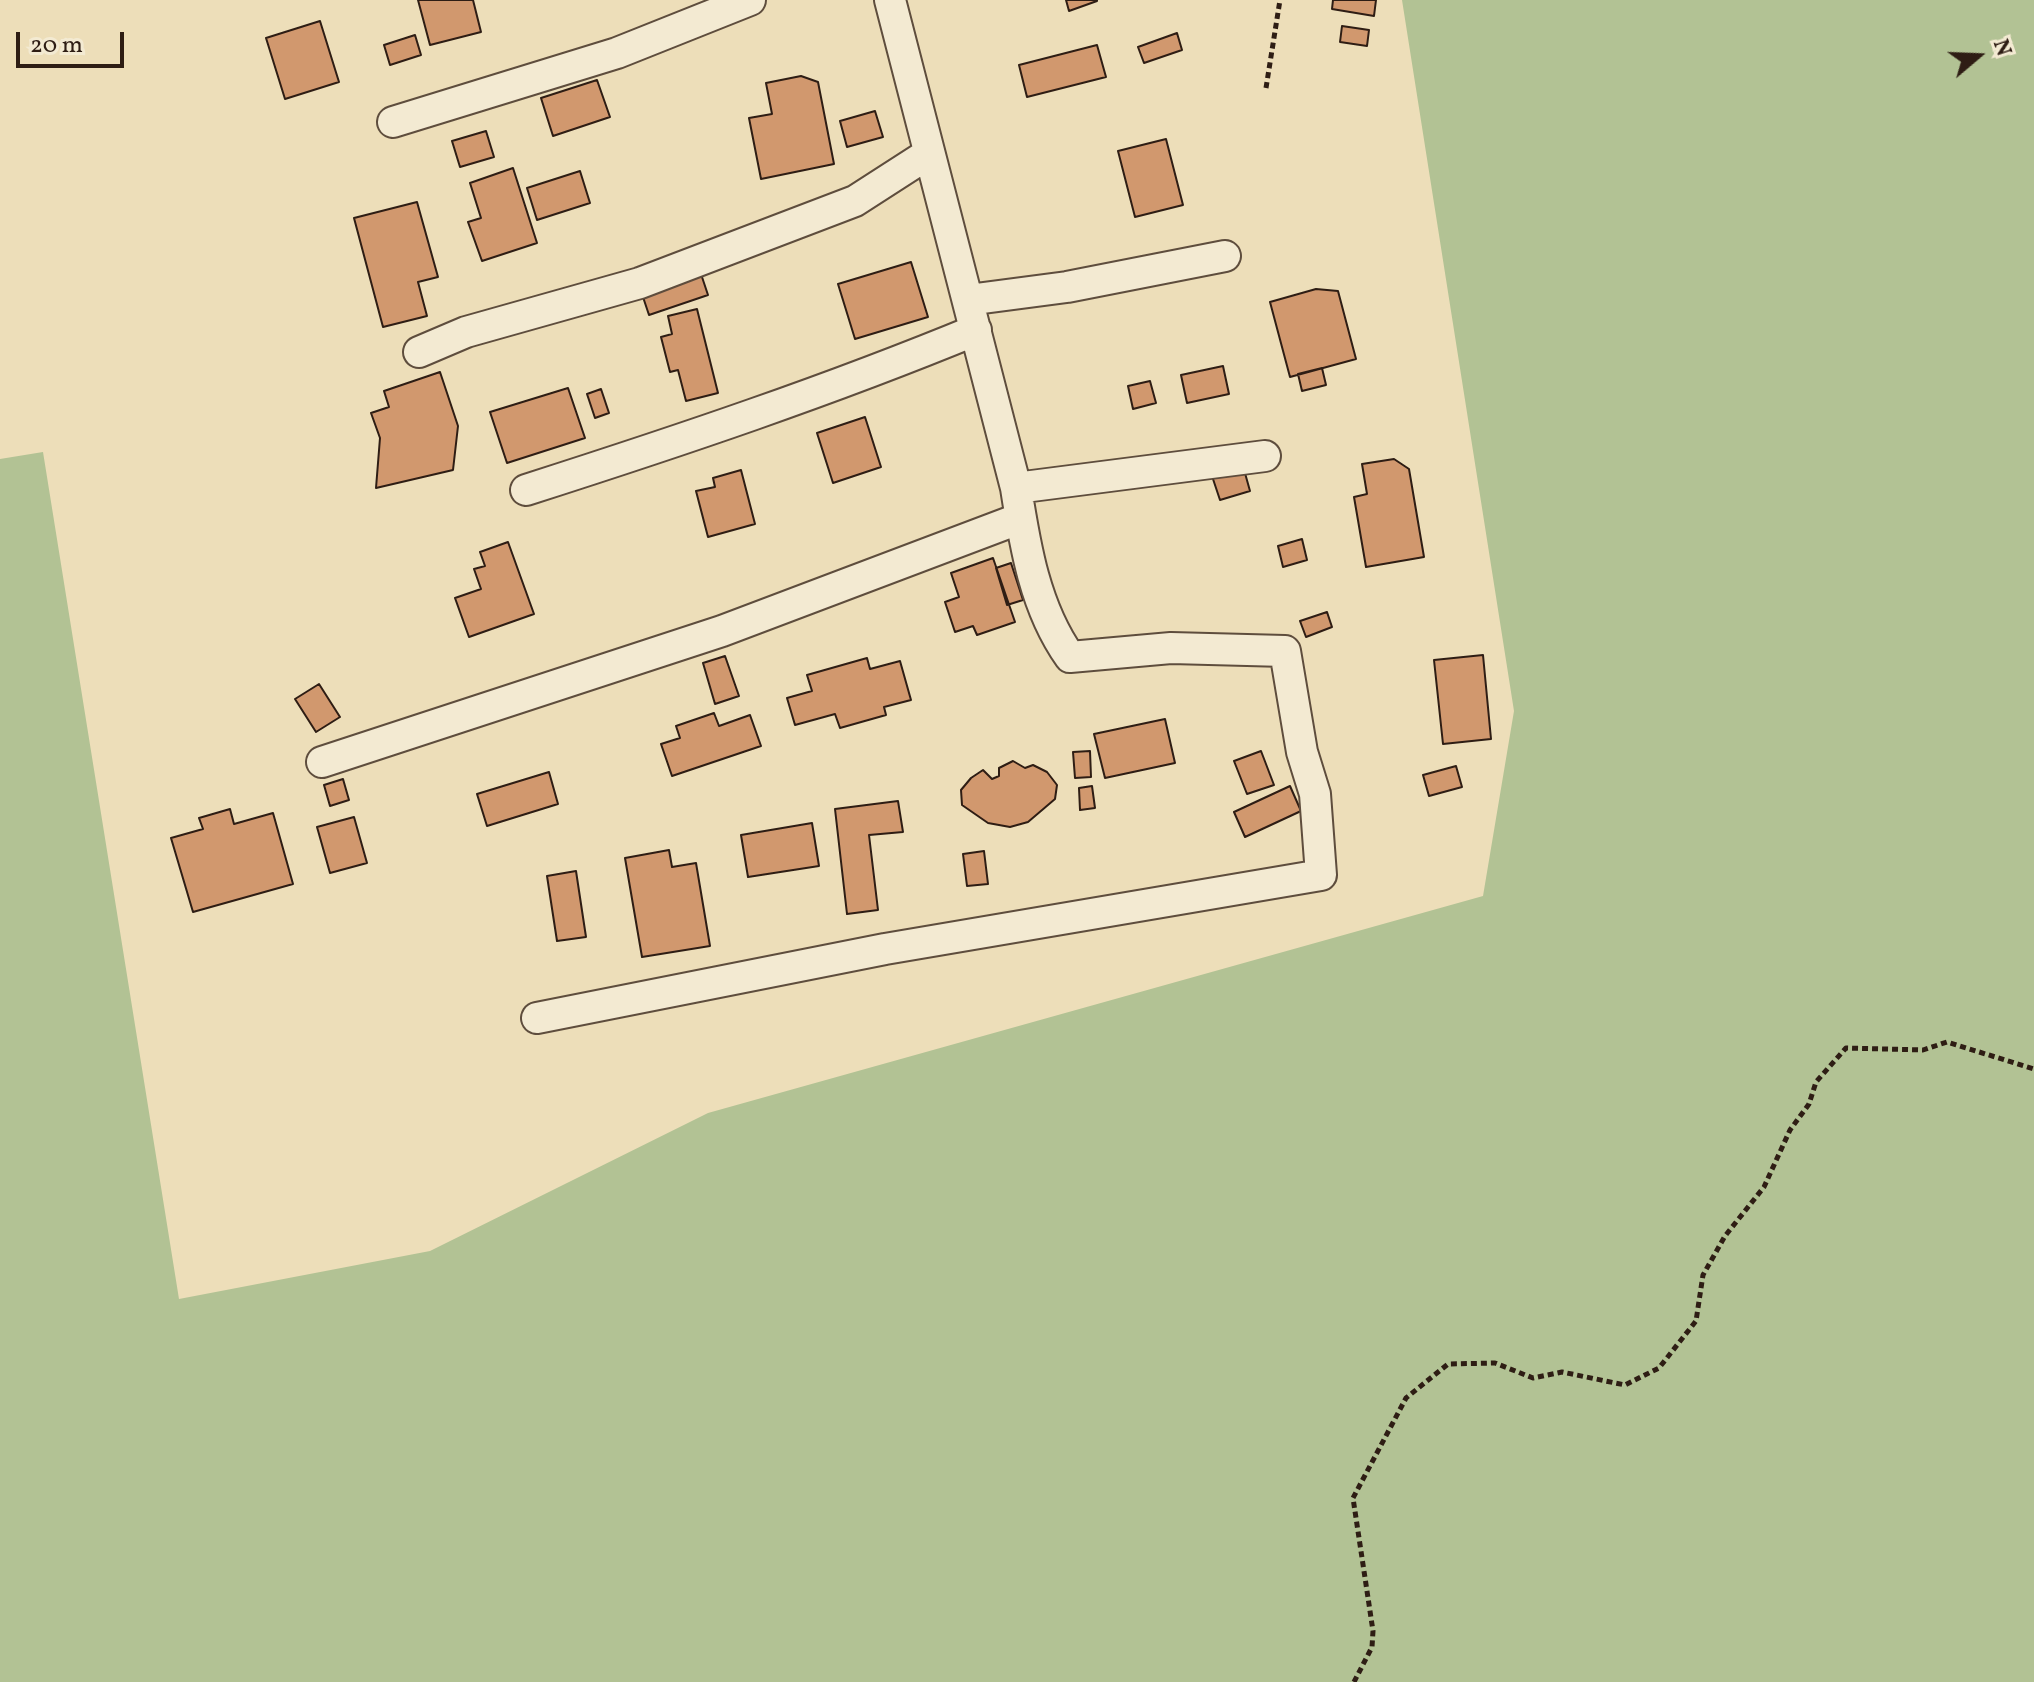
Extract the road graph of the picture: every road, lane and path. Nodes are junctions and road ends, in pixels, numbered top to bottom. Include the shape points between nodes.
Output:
1 (750, 0) edge
2 (890, 0) edge
3 (1280, 0) edge
4 (1266, 88) dead end
5 (393, 122) dead end
6 (928, 154) junction
7 (1225, 256) dead end
8 (968, 300) junction
9 (976, 330) junction
10 (419, 352) dead end
11 (1265, 456) dead end
12 (1016, 488) junction
13 (526, 490) dead end
14 (1021, 518) junction
15 (322, 762) dead end
16 (537, 1018) dead end
17 (2034, 1069) edge
18 (1354, 1682) edge

1 - 5 street via 617,53
2 - 6 street
3 - 4 path
6 - 8 street
6 - 10 street via 855,201 640,283 466,332
7 - 8 street
8 - 9 street
9 - 12 street
9 - 13 street via 726,427
11 - 12 street
12 - 14 street
14 - 15 street via 722,631
14 - 16 street via 1024,547 1053,633 1070,657 1171,648 1285,651 1302,752 1315,794 1321,875 885,949
17 - 18 path via 1947,1042 1923,1050 1846,1048 1816,1082 1764,1187 1725,1236 1703,1275 1696,1321 1659,1368 1625,1385 1562,1372 1533,1378 1495,1363 1448,1364 1406,1398 1353,1498 1373,1631 1372,1647

